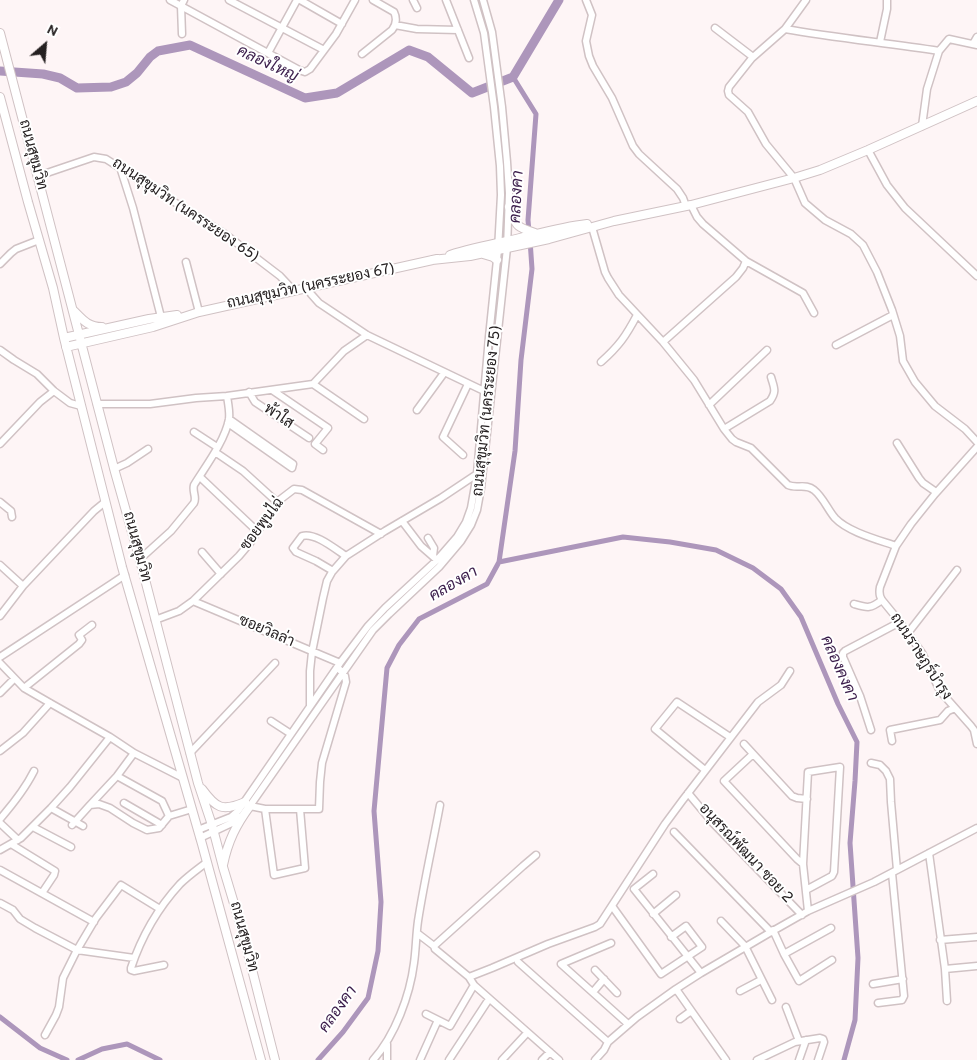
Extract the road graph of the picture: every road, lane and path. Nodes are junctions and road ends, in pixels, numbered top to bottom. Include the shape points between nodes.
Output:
1 (170, 0) edge
2 (229, 0) edge
3 (298, 0) edge
4 (355, 0) edge
5 (373, 0) edge
6 (412, 0) edge
7 (446, 0) edge
8 (474, 0) edge
9 (483, 0) edge
10 (586, 0) edge
11 (806, 0) edge
12 (886, 0) edge
13 (182, 3) edge
14 (417, 8) dead end
15 (342, 24) junction
16 (395, 25) junction
17 (282, 28) junction
18 (715, 28) dead end
19 (785, 29) junction
20 (458, 30) junction
21 (0, 33) edge
22 (182, 34) dead end
23 (977, 37) edge
24 (880, 42) junction
25 (975, 44) edge
26 (324, 50) junction
27 (939, 51) junction
28 (268, 53) junction
29 (362, 54) dead end
30 (753, 57) junction
31 (468, 58) dead end
32 (1, 99) edge
33 (977, 102) edge
34 (922, 126) junction
35 (868, 150) junction
36 (120, 167) junction
37 (38, 176) junction
38 (794, 178) junction
39 (688, 205) junction
40 (509, 207) junction
41 (614, 221) junction
42 (592, 227) junction
43 (536, 234) junction
44 (548, 235) junction
45 (39, 240) junction
46 (518, 242) junction
47 (507, 244) junction
48 (498, 246) junction
49 (480, 254) junction
50 (432, 260) junction
51 (497, 260) junction
52 (746, 260) junction
53 (186, 262) dead end
54 (0, 264) edge
55 (977, 276) edge
56 (308, 288) junction
57 (294, 291) junction
58 (72, 310) junction
59 (199, 312) junction
60 (189, 314) junction
61 (814, 314) dead end
62 (638, 315) junction
63 (893, 315) junction
64 (161, 317) junction
65 (114, 326) junction
66 (79, 334) junction
67 (366, 336) junction
68 (64, 338) junction
69 (663, 342) junction
70 (81, 344) junction
71 (836, 345) dead end
72 (66, 347) junction
73 (0, 350) edge
74 (767, 350) dead end
75 (601, 362) dead end
76 (444, 373) junction
77 (771, 377) dead end
78 (313, 384) junction
79 (468, 384) junction
80 (272, 390) junction
81 (54, 391) junction
82 (484, 391) junction
83 (249, 392) junction
84 (227, 396) junction
85 (97, 404) junction
86 (709, 405) junction
87 (81, 406) junction
88 (417, 410) dead end
89 (364, 418) dead end
90 (228, 421) junction
91 (724, 429) junction
92 (194, 432) dead end
93 (309, 438) dead end
94 (254, 439) junction
95 (977, 442) edge
96 (897, 443) dead end
97 (0, 444) edge
98 (148, 448) dead end
99 (216, 450) junction
100 (323, 450) dead end
101 (463, 455) dead end
102 (114, 468) junction
103 (477, 474) junction
104 (200, 477) junction
105 (936, 492) junction
106 (0, 502) edge
107 (105, 502) junction
108 (277, 502) junction
109 (12, 517) dead end
110 (402, 520) junction
111 (258, 532) junction
112 (381, 534) junction
113 (428, 538) dead end
114 (896, 546) junction
115 (202, 552) dead end
116 (346, 556) junction
117 (435, 558) junction
118 (140, 559) junction
119 (0, 566) edge
120 (957, 570) dead end
121 (333, 571) junction
122 (221, 574) junction
123 (124, 575) junction
124 (23, 586) junction
125 (882, 600) junction
126 (193, 601) junction
127 (854, 604) dead end
128 (0, 616) edge
129 (155, 620) junction
130 (900, 622) junction
131 (92, 625) dead end
132 (908, 633) junction
133 (312, 652) junction
134 (0, 657) edge
135 (0, 663) edge
136 (275, 663) dead end
137 (340, 668) junction
138 (790, 671) dead end
139 (14, 679) junction
140 (24, 688) junction
141 (0, 693) edge
142 (50, 703) junction
143 (310, 706) junction
144 (955, 708) junction
145 (271, 721) dead end
146 (871, 730) dead end
147 (291, 734) junction
148 (110, 737) junction
149 (730, 737) junction
150 (892, 741) dead end
151 (744, 744) dead end
152 (977, 744) edge
153 (0, 752) edge
154 (134, 753) junction
155 (190, 753) junction
156 (753, 754) junction
157 (871, 763) dead end
158 (705, 770) junction
159 (34, 771) dead end
160 (117, 776) junction
161 (183, 778) junction
162 (198, 783) junction
163 (688, 793) junction
164 (807, 799) junction
165 (124, 804) dead end
166 (247, 804) junction
167 (90, 805) junction
168 (440, 805) dead end
169 (51, 808) junction
170 (192, 809) junction
171 (265, 809) junction
172 (300, 809) junction
173 (169, 816) junction
174 (0, 819) edge
175 (0, 823) edge
176 (74, 824) junction
177 (162, 824) junction
178 (83, 826) dead end
179 (33, 827) junction
180 (977, 828) edge
181 (213, 829) junction
182 (674, 832) dead end
183 (199, 834) junction
184 (18, 840) junction
185 (11, 844) junction
186 (71, 847) dead end
187 (0, 850) edge
188 (929, 853) junction
189 (536, 855) dead end
190 (207, 862) junction
191 (804, 864) junction
192 (223, 867) junction
193 (0, 870) edge
194 (894, 872) junction
195 (653, 874) dead end
196 (806, 890) junction
197 (42, 893) junction
198 (676, 895) dead end
199 (0, 903) edge
200 (612, 906) junction
201 (160, 909) junction
202 (805, 913) junction
203 (653, 914) junction
204 (722, 921) dead end
205 (94, 922) junction
206 (831, 928) dead end
207 (772, 931) junction
208 (417, 933) junction
209 (671, 937) junction
210 (977, 937) edge
211 (940, 940) junction
212 (611, 943) dead end
213 (434, 946) junction
214 (745, 946) junction
215 (77, 950) junction
216 (784, 954) junction
217 (688, 957) junction
218 (134, 958) junction
219 (832, 960) dead end
220 (518, 962) dead end
221 (164, 966) dead end
222 (977, 966) edge
223 (945, 969) junction
224 (595, 970) dead end
225 (701, 973) junction
226 (469, 977) junction
227 (604, 979) junction
228 (902, 979) junction
229 (762, 980) junction
230 (873, 984) dead end
231 (474, 985) junction
232 (676, 989) junction
233 (740, 991) dead end
234 (593, 992) junction
235 (617, 993) dead end
236 (489, 999) junction
237 (772, 1000) dead end
238 (948, 1001) dead end
239 (878, 1004) dead end
240 (786, 1007) dead end
241 (691, 1010) junction
242 (426, 1014) dead end
243 (680, 1019) dead end
244 (438, 1020) junction
245 (628, 1024) junction
246 (527, 1033) junction
247 (45, 1035) dead end
248 (803, 1041) junction
249 (608, 1042) junction
250 (386, 1044) junction
251 (550, 1052) junction
252 (261, 1060) edge
253 (276, 1060) edge
254 (373, 1060) edge
255 (387, 1060) edge
256 (420, 1060) edge
257 (449, 1060) edge
258 (502, 1060) edge
259 (542, 1060) edge
260 (559, 1060) edge
261 (595, 1060) edge
262 (726, 1060) edge
263 (757, 1060) edge
264 (799, 1060) edge
265 (818, 1060) edge

1 - 13 street
2 - 17 street
3 - 15 street
3 - 17 street
4 - 15 street
5 - 16 street via 394,12
6 - 14 street
7 - 20 street
8 - 48 street, ถนนสุขุมวิท (นครระยอง 75) via 484,33 500,166
9 - 40 street, ถนนสุขุมวิท (นครระยอง 75) via 492,32 502,107
10 - 39 street via 592,15 586,41 592,66 612,98 633,146
11 - 19 street
12 - 24 street
13 - 22 street
13 - 28 street
15 - 26 street
16 - 20 street
16 - 29 street
17 - 26 street
17 - 28 street
18 - 30 street
19 - 24 street
19 - 30 street
20 - 31 street
21 - 37 main road, ถนนสุขุมวิท
23 - 25 street
24 - 27 street
25 - 27 street via 949,39
26 - 28 street via 306,72
27 - 34 street via 927,89
30 - 38 street via 729,87 729,94 748,112 766,144
32 - 45 main road, ถนนสุขุมวิท
33 - 34 main road
34 - 35 main road
35 - 38 main road
35 - 55 street via 887,185 905,208
36 - 37 street, ถนนสุขุมวิท (นครระยอง 65) via 94,157
36 - 57 street, ถนนสุขุมวิท (นครระยอง 65) via 225,234 280,276
36 - 64 street
37 - 58 main road, ถนนสุขุมวิท
38 - 39 main road
38 - 63 street via 805,203 863,245
39 - 41 main road
39 - 52 street via 703,224
40 - 43 main road via 516,224
40 - 47 street, ถนนสุขุมวิท (นครระยอง 75)
41 - 42 main road
41 - 44 main road via 571,226
42 - 44 main road
42 - 62 street via 608,278
43 - 44 main road
43 - 46 main road
44 - 46 main road
45 - 54 street via 10,253
45 - 68 main road, ถนนสุขุมวิท
46 - 47 main road, ถนนสุขุมวิท (นครระยอง 67)
47 - 48 main road, ถนนสุขุมวิท (นครระยอง 67)
47 - 137 street, ถนนสุขุมวิท (นครระยอง 75) via 477,510 462,542 450,556 373,630
48 - 49 main road, ถนนสุขุมวิท (นครระยอง 67)
48 - 50 main road, ถนนสุขุมวิท (นครระยอง 67) via 469,248
48 - 51 street, ถนนสุขุมวิท (นครระยอง 75)
49 - 50 main road, ถนนสุขุมวิท (นครระยอง 67)
49 - 51 main road
50 - 56 main road, ถนนสุขุมวิท (นครระยอง 67)
51 - 82 street, ถนนสุขุมวิท (นครระยอง 75)
52 - 61 street via 803,293
52 - 69 street via 736,277
53 - 59 street
56 - 57 main road, ถนนสุขุมวิท (นครระยอง 67)
56 - 67 street via 319,303
57 - 59 main road, ถนนสุขุมวิท (นครระยอง 67)
58 - 65 main road via 90,325
58 - 66 main road, ถนนสุขุมวิท
59 - 60 main road, ถนนสุขุมวิท (นครระยอง 67)
60 - 64 main road, ถนนสุขุมวิท (นครระยอง 67)
60 - 70 main road, ถนนสุขุมวิท (นครระยอง 67) via 153,327
62 - 69 street
62 - 75 street via 626,336
63 - 71 street
63 - 95 street via 903,361 915,382 935,406
64 - 65 main road, ถนนสุขุมวิท (นครระยอง 67)
65 - 66 main road, ถนนสุขุมวิท (นครระยอง 67)
66 - 68 main road, ถนนสุขุมวิท (นครระยอง 67)
66 - 70 main road, ถนนสุขุมวิท
67 - 76 street
67 - 78 street via 344,351
68 - 72 main road, ถนนสุขุมวิท
69 - 86 street via 694,380
70 - 72 main road, ถนนสุขุมวิท (นครระยอง 67)
70 - 85 main road, ถนนสุขุมวิท
72 - 87 main road, ถนนสุขุมวิท
73 - 81 street via 33,371
74 - 86 street
76 - 79 street
76 - 88 street
77 - 91 street via 774,395 770,401
78 - 80 street
78 - 89 street
79 - 82 street
79 - 101 street via 442,437
80 - 83 street
80 - 100 street via 328,428 315,444
81 - 87 street via 70,403
81 - 97 street
82 - 103 street, ถนนสุขุมวิท (นครระยอง 75)
83 - 84 street
83 - 93 street, พ้าใส via 255,402
84 - 85 street via 150,404
84 - 90 street
85 - 102 main road, ถนนสุขุมวิท
86 - 91 street
87 - 107 main road, ถนนสุขุมวิท
90 - 94 street
90 - 99 street
91 - 114 street via 736,442 751,448 788,485 814,489 843,525
92 - 99 street
94 - 94 street via 292,468 293,464
95 - 105 street, ถนนราษฎร์บำรุง
96 - 105 street via 919,478
98 - 102 street
99 - 104 street
99 - 108 street
102 - 118 main road, ถนนสุขุมวิท
103 - 110 street
103 - 117 street, ถนนสุขุมวิท (นครระยอง 75) via 466,522 457,537
104 - 111 street
104 - 118 street via 193,488 194,503 171,531
105 - 114 street, ถนนราษฎร์บำรุง
106 - 109 street
107 - 123 main road, ถนนสุขุมวิท
107 - 124 street
108 - 111 street, ซอยพูนไฉ่
108 - 112 street, ซอยพูนไฉ่ via 292,489 300,489
110 - 112 street
110 - 117 street via 421,546
111 - 122 street, ซอยพูนไฉ่
112 - 116 street
113 - 117 street
114 - 125 street, ถนนราษฎร์บำรุง via 880,587
115 - 122 street
116 - 121 street
116 - 121 street via 318,538 302,536 293,548 296,552
117 - 137 street, ถนนสุขุมวิท (นครระยอง 75) via 368,626
118 - 129 main road, ถนนสุขุมวิท
119 - 124 street
120 - 132 street
121 - 133 street via 327,581
122 - 126 street, ซอยพูนไฉ่
123 - 134 street
123 - 161 main road, ถนนสุขุมวิท
124 - 128 street
125 - 127 street via 867,608
125 - 130 street, ถนนราษฎร์บำรุง
126 - 129 street, ซอยพูนไฉ่
126 - 133 street, ซอยวิลล่า
129 - 155 main road, ถนนสุขุมวิท
130 - 132 street, ถนนราษฎร์บำรุง
130 - 146 street via 843,653
131 - 140 street via 78,635 82,640 79,644
132 - 144 street, ถนนราษฎร์บำรุง via 922,653 940,691
133 - 137 street, ซอยวิลล่า
133 - 143 street
135 - 139 street
136 - 155 street
137 - 143 street, ถนนสุขุมวิท (นครระยอง 75)
137 - 166 street, ถนนสุขุมวิท (นครระยอง 75)
137 - 172 street via 346,682 322,763 319,809
138 - 149 street via 781,684 758,702
139 - 140 street
139 - 141 street
140 - 142 street
142 - 148 street
142 - 153 street
143 - 147 street, ถนนสุขุมวิท (นครระยอง 75)
144 - 150 street via 940,720 890,730
144 - 152 street, ถนนราษฎร์บำรุง via 974,730
145 - 147 street
147 - 166 street, ถนนสุขุมวิท (นครระยอง 75)
148 - 154 street
148 - 169 street
149 - 158 street
149 - 158 street via 677,702 655,729
151 - 156 street
154 - 160 street
154 - 161 street
155 - 162 main road, ถนนสุขุมวิท
156 - 164 street via 792,796
156 - 191 street via 724,781
157 - 194 street via 880,765 890,779
158 - 163 street
159 - 174 street via 18,798
160 - 167 street
160 - 173 street via 162,801
161 - 170 main road, ถนนสุขุมวิท
162 - 166 main road via 214,804 234,807
162 - 181 main road, ถนนสุขุมวิท
163 - 200 street
163 - 202 street, อนุสรณ์พัฒนา ซอย 2 via 713,823
164 - 191 street
164 - 196 street via 808,772 840,767 834,874
165 - 177 street
166 - 171 street
166 - 181 street, ถนนสุขุมวิท (นครระยอง 75) via 242,816 234,822
166 - 192 main road via 236,825
167 - 176 street
167 - 177 street via 110,808 147,830 159,828
168 - 208 street
169 - 176 street
169 - 179 street
170 - 173 street
170 - 183 main road, ถนนสุขุมวิท
171 - 172 street
171 - 172 street via 274,875 305,868
173 - 177 street
175 - 184 street
176 - 178 street
179 - 184 street
179 - 186 street
180 - 188 street
181 - 183 street, ถนนสุขุมวิท (นครระยอง 75)
181 - 192 main road, ถนนสุขุมวิท
182 - 207 street
183 - 190 main road, ถนนสุขุมวิท
184 - 185 street
185 - 187 street
185 - 197 street via 55,870
188 - 194 street
188 - 211 street
189 - 213 street
190 - 201 street via 181,883
190 - 252 main road, ถนนสุขุมวิท
191 - 196 street
192 - 253 main road, ถนนสุขุมวิท
193 - 197 street
194 - 202 street
194 - 228 street
195 - 203 street via 634,889
196 - 202 street
197 - 205 street
198 - 203 street
199 - 215 street via 13,910 20,919
200 - 217 street via 661,974
200 - 226 street via 595,927
201 - 205 street via 121,885
201 - 218 street
202 - 207 street
203 - 209 street
204 - 214 street
205 - 215 street
206 - 216 street
207 - 214 street
207 - 216 street
208 - 213 street
208 - 250 street via 409,986
209 - 217 street
209 - 217 street via 686,926 702,947
210 - 211 street
211 - 223 street
212 - 234 street via 561,964
213 - 226 street
214 - 225 street
214 - 229 street
215 - 218 street
215 - 247 street via 63,978 60,1007
216 - 219 street via 799,982
217 - 225 street
218 - 221 street via 131,968 134,971
220 - 249 street
222 - 223 street
223 - 238 street
224 - 227 street
225 - 232 street
226 - 231 street
227 - 234 street
227 - 235 street
228 - 230 street
228 - 239 street via 902,1000
229 - 233 street
229 - 237 street
231 - 236 street
231 - 244 street via 450,1026
232 - 241 street
232 - 245 street
234 - 245 street
236 - 246 street
236 - 257 street
240 - 248 street
241 - 243 street
241 - 262 street
242 - 244 street
244 - 256 street
245 - 249 street
246 - 251 street
246 - 258 street
248 - 263 street
248 - 264 street
248 - 265 street via 824,1040
249 - 261 street
250 - 254 street
250 - 255 street
251 - 259 street
251 - 260 street

